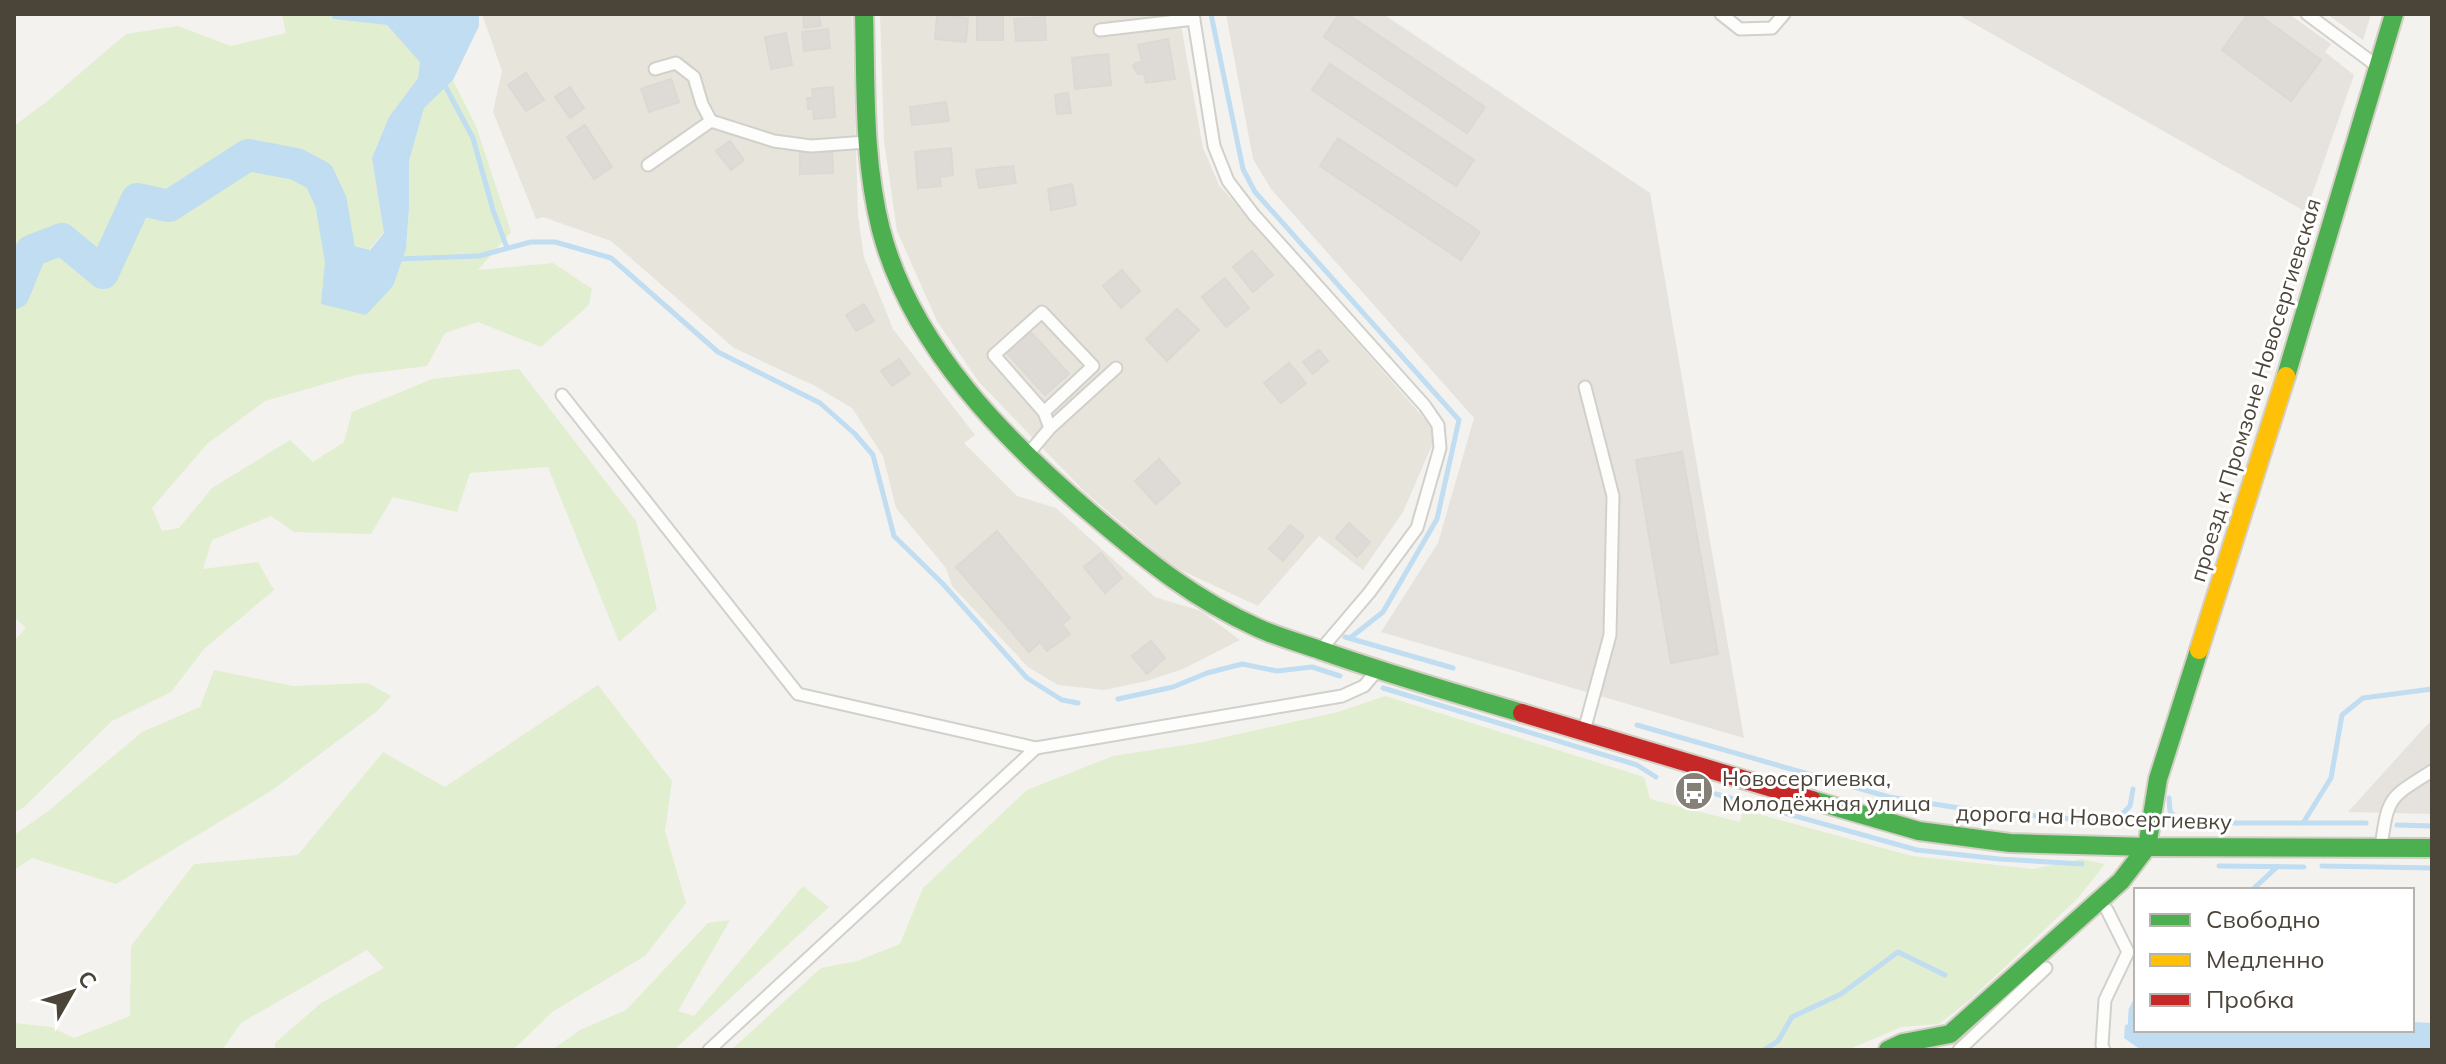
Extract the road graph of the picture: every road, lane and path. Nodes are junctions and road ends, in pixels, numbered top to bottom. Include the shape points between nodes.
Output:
1 (864, 14) edge
2 (1721, 14) edge
3 (1784, 14) edge
4 (2307, 14) edge
5 (2394, 14) edge
6 (1193, 17) edge
7 (1100, 30) dead end
8 (2378, 66) junction
9 (655, 69) dead end
10 (711, 121) junction
11 (867, 142) junction
12 (648, 165) dead end
13 (1116, 368) dead end
14 (1585, 387) dead end
15 (562, 395) dead end
16 (1044, 412) junction
17 (1050, 428) junction
18 (1027, 455) junction
19 (1320, 650) junction
20 (1380, 669) junction
21 (1584, 732) junction
22 (1036, 748) junction
23 (2432, 771) edge
24 (2147, 847) junction
25 (2381, 847) junction
26 (2432, 848) edge
27 (2121, 881) junction
28 (2107, 910) junction
29 (2096, 921) dead end
30 (2050, 964) dead end
31 (709, 1050) edge
32 (1888, 1050) edge
33 (1959, 1050) edge
34 (2104, 1050) edge

1 - 11 street, дорога на Новосергиевку
2 - 3 lane via 1740,29 1772,28
4 - 8 lane
5 - 8 street, проезд к Промзоне Новосергиевская
6 - 7 lane
6 - 19 lane via 1214,146 1228,181 1438,425 1440,448 1417,528
8 - 24 street, проезд к Промзоне Новосергиевская via 2158,779
9 - 10 lane via 676,63 694,77
10 - 11 lane via 774,141 811,146
10 - 12 lane
11 - 18 street, дорога на Новосергиевку via 881,231 910,304 978,405
13 - 17 lane
14 - 21 lane via 1613,496 1610,635
15 - 22 lane via 798,694
16 - 16 lane via 994,355 1042,312 1093,366
16 - 17 lane
17 - 18 lane
18 - 19 street, дорога на Новосергиевку via 1117,538 1189,591 1260,629
19 - 20 street, дорога на Новосергиевку
20 - 21 street, дорога на Новосергиевку
20 - 22 lane via 1364,686 1342,696
21 - 24 street, дорога на Новосергиевку via 1919,831 2010,843
22 - 31 lane
23 - 25 lane via 2396,793 2385,813
24 - 25 street, дорога на Новосергиевку
24 - 27 street
25 - 26 street, дорога на Новосергиевку
27 - 28 lane
27 - 32 street via 1950,1034
28 - 29 lane
28 - 34 lane via 2128,952 2105,1000
30 - 33 lane

